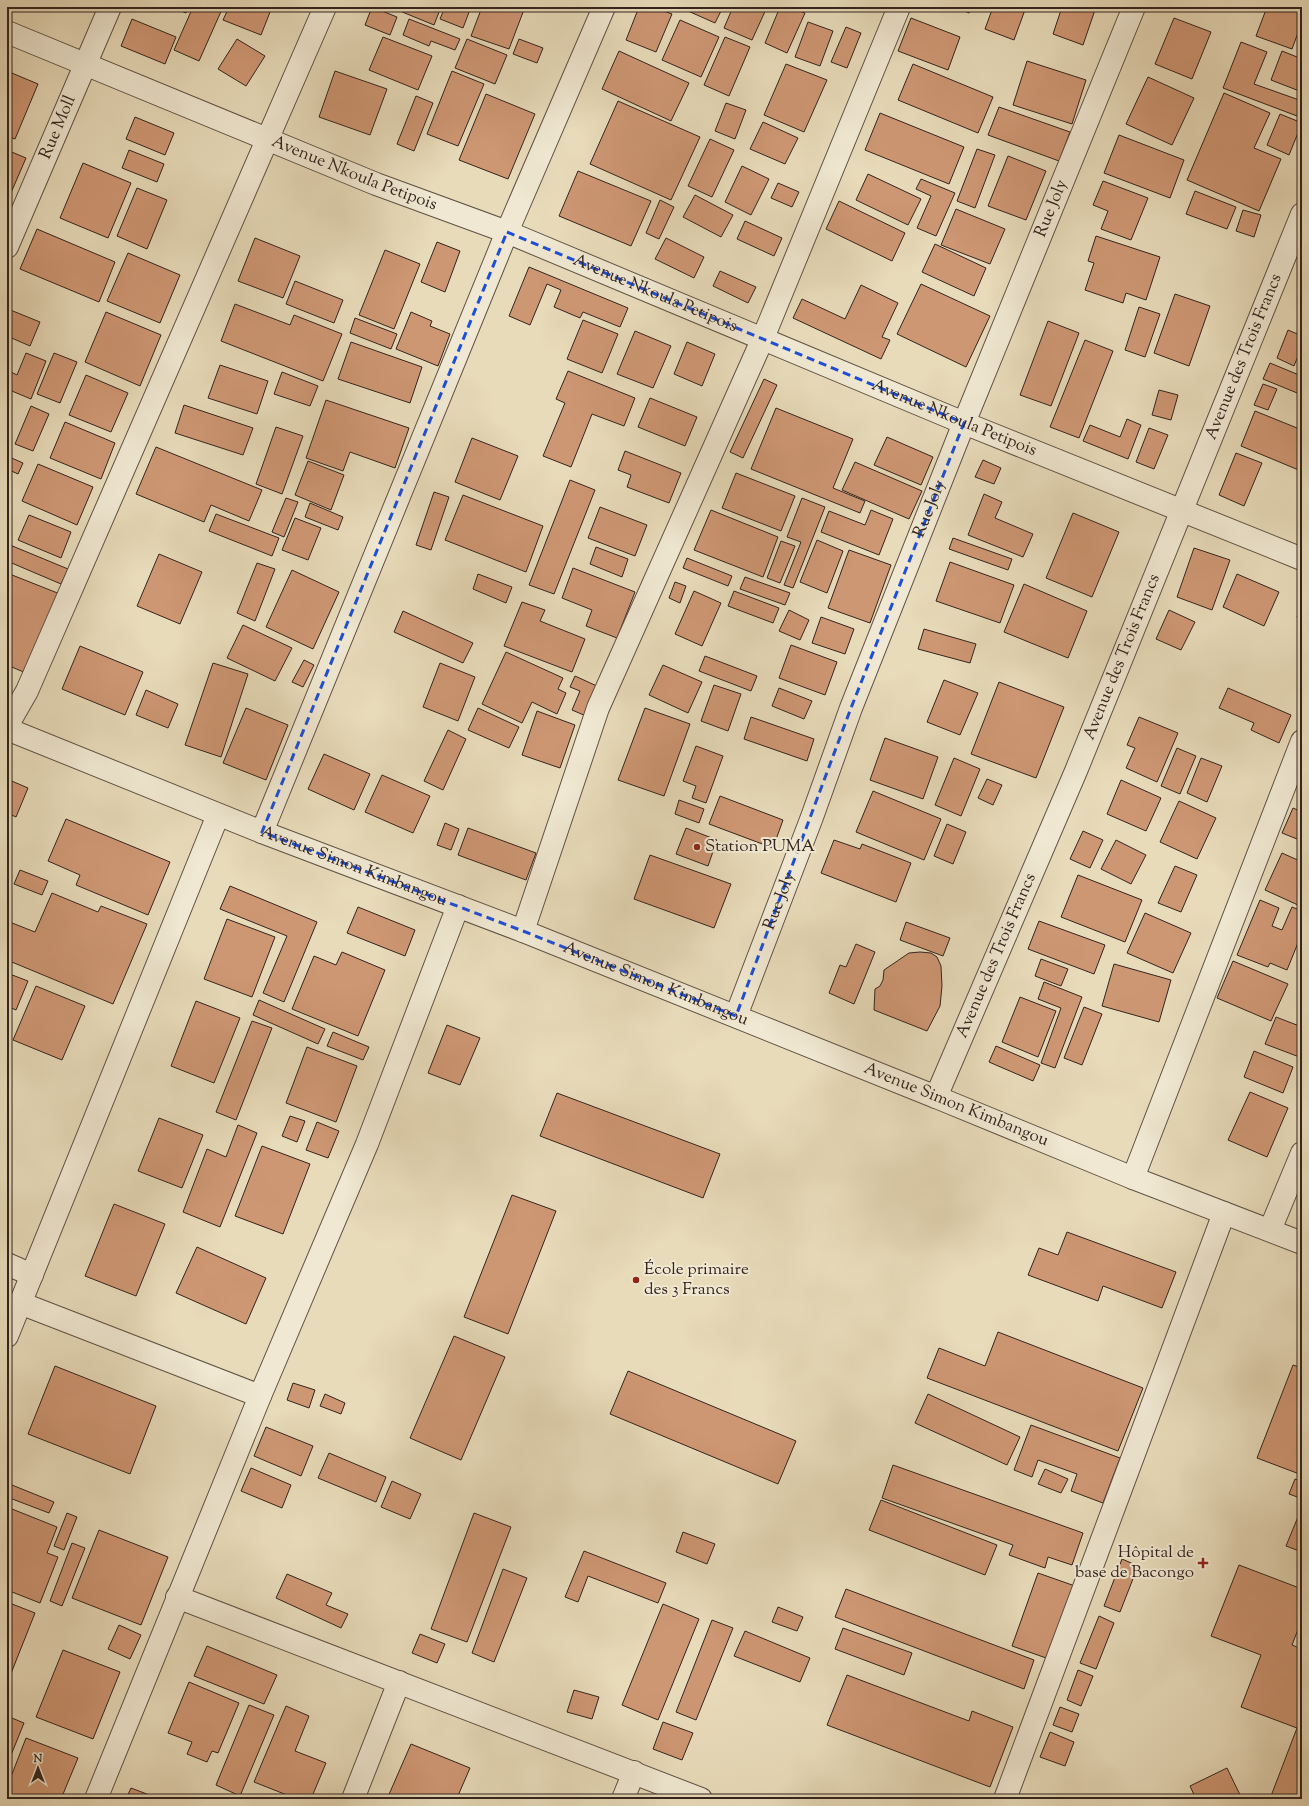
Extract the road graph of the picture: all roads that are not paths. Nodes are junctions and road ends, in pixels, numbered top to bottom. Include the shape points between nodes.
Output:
1 (110, 7) edge
2 (325, 7) edge
3 (604, 7) edge
4 (900, 7) edge
5 (1134, 7) edge
6 (7, 32) edge
7 (85, 64) junction
8 (268, 140) junction
9 (1302, 214) edge
10 (507, 232) junction
11 (7, 247) edge
12 (763, 338) junction
13 (964, 423) junction
14 (1181, 511) junction
15 (1302, 560) edge
16 (7, 727) edge
17 (1302, 741) edge
18 (218, 815) junction
19 (262, 832) junction
20 (458, 906) junction
21 (523, 931) junction
22 (736, 1016) junction
23 (936, 1097) junction
24 (1302, 1153) edge
25 (1133, 1178) junction
26 (1224, 1213) junction
27 (1270, 1230) junction
28 (1302, 1243) edge
29 (7, 1264) edge
30 (32, 1275) junction
31 (20, 1303) junction
32 (7, 1336) edge
33 (260, 1396) junction
34 (177, 1597) junction
35 (400, 1682) junction
36 (634, 1772) junction
37 (96, 1799) edge
38 (352, 1799) edge
39 (623, 1799) edge
40 (701, 1799) edge
41 (1005, 1799) edge

1 - 7 street, Rue Moll
2 - 8 street
3 - 10 street
4 - 12 street
5 - 13 street, Rue Joly
6 - 7 street, Avenue Nkoula Petipois
7 - 8 street, Avenue Nkoula Petipois
7 - 11 street, Rue Moll
8 - 10 street, Avenue Nkoula Petipois via 376,184
8 - 16 street via 27,691
9 - 14 street, Avenue des Trois Francs
10 - 12 street, Avenue Nkoula Petipois
10 - 19 street
12 - 13 street, Avenue Nkoula Petipois
12 - 21 street via 598,708
13 - 14 street, Avenue Nkoula Petipois
13 - 22 street, Rue Joly via 851,708
14 - 15 street, Avenue Nkoula Petipois
14 - 23 street, Avenue des Trois Francs via 1076,771
16 - 18 street, Avenue Simon Kimbangou
17 - 25 street
18 - 19 street, Avenue Simon Kimbangou
18 - 30 street
19 - 20 street, Avenue Simon Kimbangou
20 - 21 street, Avenue Simon Kimbangou
20 - 33 street via 367,1144
21 - 22 street, Avenue Simon Kimbangou
22 - 23 street, Avenue Simon Kimbangou
23 - 25 street, Avenue Simon Kimbangou
24 - 27 street
25 - 26 street, Avenue Simon Kimbangou
26 - 27 street, Avenue Simon Kimbangou
26 - 41 street
27 - 28 street, Avenue Simon Kimbangou
29 - 30 street
30 - 31 street
31 - 32 street
31 - 33 street
33 - 34 street
34 - 35 street
34 - 37 street
35 - 36 street
35 - 38 street
36 - 39 street
36 - 40 street

